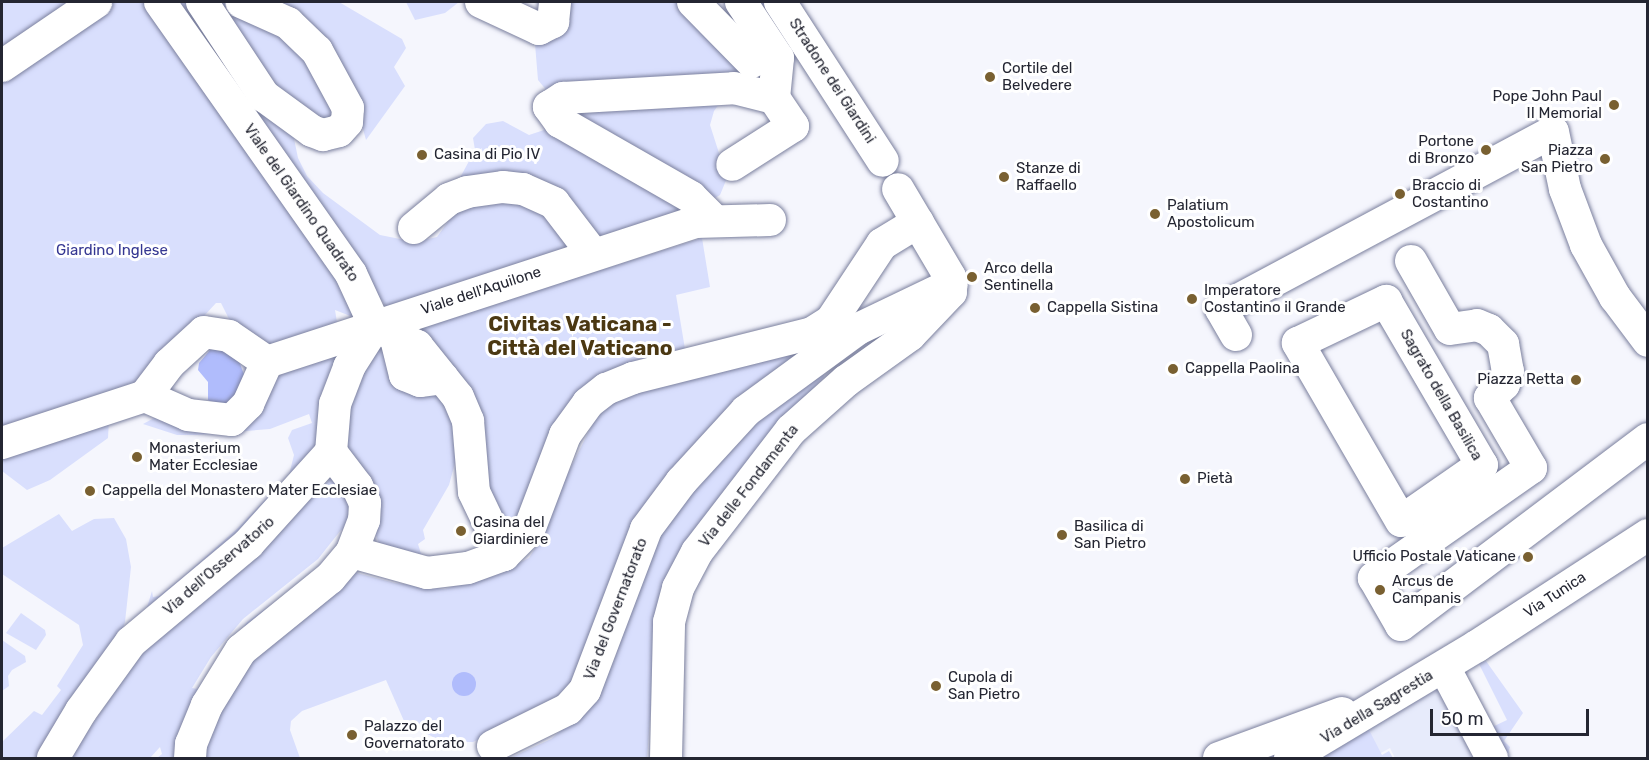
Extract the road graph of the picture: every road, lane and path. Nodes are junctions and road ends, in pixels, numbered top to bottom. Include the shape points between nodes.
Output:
1 (96, 2) edge
2 (159, 2) edge
3 (202, 2) edge
4 (241, 2) edge
5 (481, 2) edge
6 (555, 2) edge
7 (693, 2) edge
8 (741, 2) edge
9 (780, 2) edge
10 (752, 62) dead end
11 (2, 66) edge
12 (774, 98) junction
13 (883, 161) dead end
14 (732, 165) dead end
15 (898, 189) dead end
16 (770, 220) dead end
17 (705, 222) junction
18 (918, 222) junction
19 (414, 228) dead end
20 (593, 254) junction
21 (1411, 261) dead end
22 (946, 296) junction
23 (385, 330) junction
24 (1236, 335) dead end
25 (1647, 341) edge
26 (1298, 343) joint
27 (267, 362) junction
28 (145, 396) junction
29 (1647, 439) edge
30 (2, 443) edge
31 (331, 452) junction
32 (1647, 535) edge
33 (352, 552) junction
34 (504, 555) junction
35 (1453, 661) junction
36 (1381, 706) junction
37 (494, 747) dead end
38 (1232, 756) edge
39 (53, 759) edge
40 (190, 759) edge
41 (666, 759) edge
42 (1290, 759) edge
43 (1492, 759) edge

1 - 11 street
2 - 23 street, Viale del Giardino Quadrato via 351,274
3 - 4 street via 264,96 312,131 324,135 339,131 347,122 348,108 317,51 288,23
5 - 6 street via 539,29 554,22
7 - 10 street
8 - 12 street via 778,58
9 - 13 street, Stradone dei Giardini
12 - 14 street via 793,126
12 - 17 street via 734,88 563,98 551,103 550,112 560,122 691,197
15 - 18 street
16 - 17 street, Viale dell'Aquilone
17 - 20 street, Viale dell'Aquilone
18 - 22 street
18 - 34 street via 882,244 831,321 812,333 633,378 606,389 588,403 571,424 560,447 529,530
19 - 20 street via 449,199 467,192 482,188 523,189 555,203
20 - 23 street, Viale dell'Aquilone
21 - 29 street via 1450,329 1477,325 1489,330 1503,344 1509,364 1507,377 1490,398 1531,468 1374,578 1401,625
22 - 37 street, Via del Governatorato via 858,329 774,387 738,419 681,482 646,529 585,690 568,710
22 - 41 street, Via delle Fondamenta via 791,430 697,552 678,588 669,622
23 - 27 street, Viale dell'Aquilone
23 - 31 street via 349,367 335,404
23 - 34 street via 417,346 463,407 470,434 474,492
24 - 25 street via 1221,309 1552,132 1565,189 1586,244 1615,297
26 - 26 street, Sagrato della Basilica via 1386,301 1482,465 1401,522
27 - 28 street via 229,336 204,332 169,364
27 - 28 street via 248,404 232,420 188,415
28 - 30 street
31 - 33 street via 364,502 364,520
31 - 39 street, Via dell'Osservatorio via 248,544 131,642 86,703
32 - 35 street, Via Tunica
33 - 34 street via 427,573 468,568
33 - 40 street via 330,578 241,650 207,705 191,744
35 - 36 street, Via della Sagrestia
35 - 43 street
36 - 38 street via 1358,708
36 - 42 street, Via della Sagrestia

